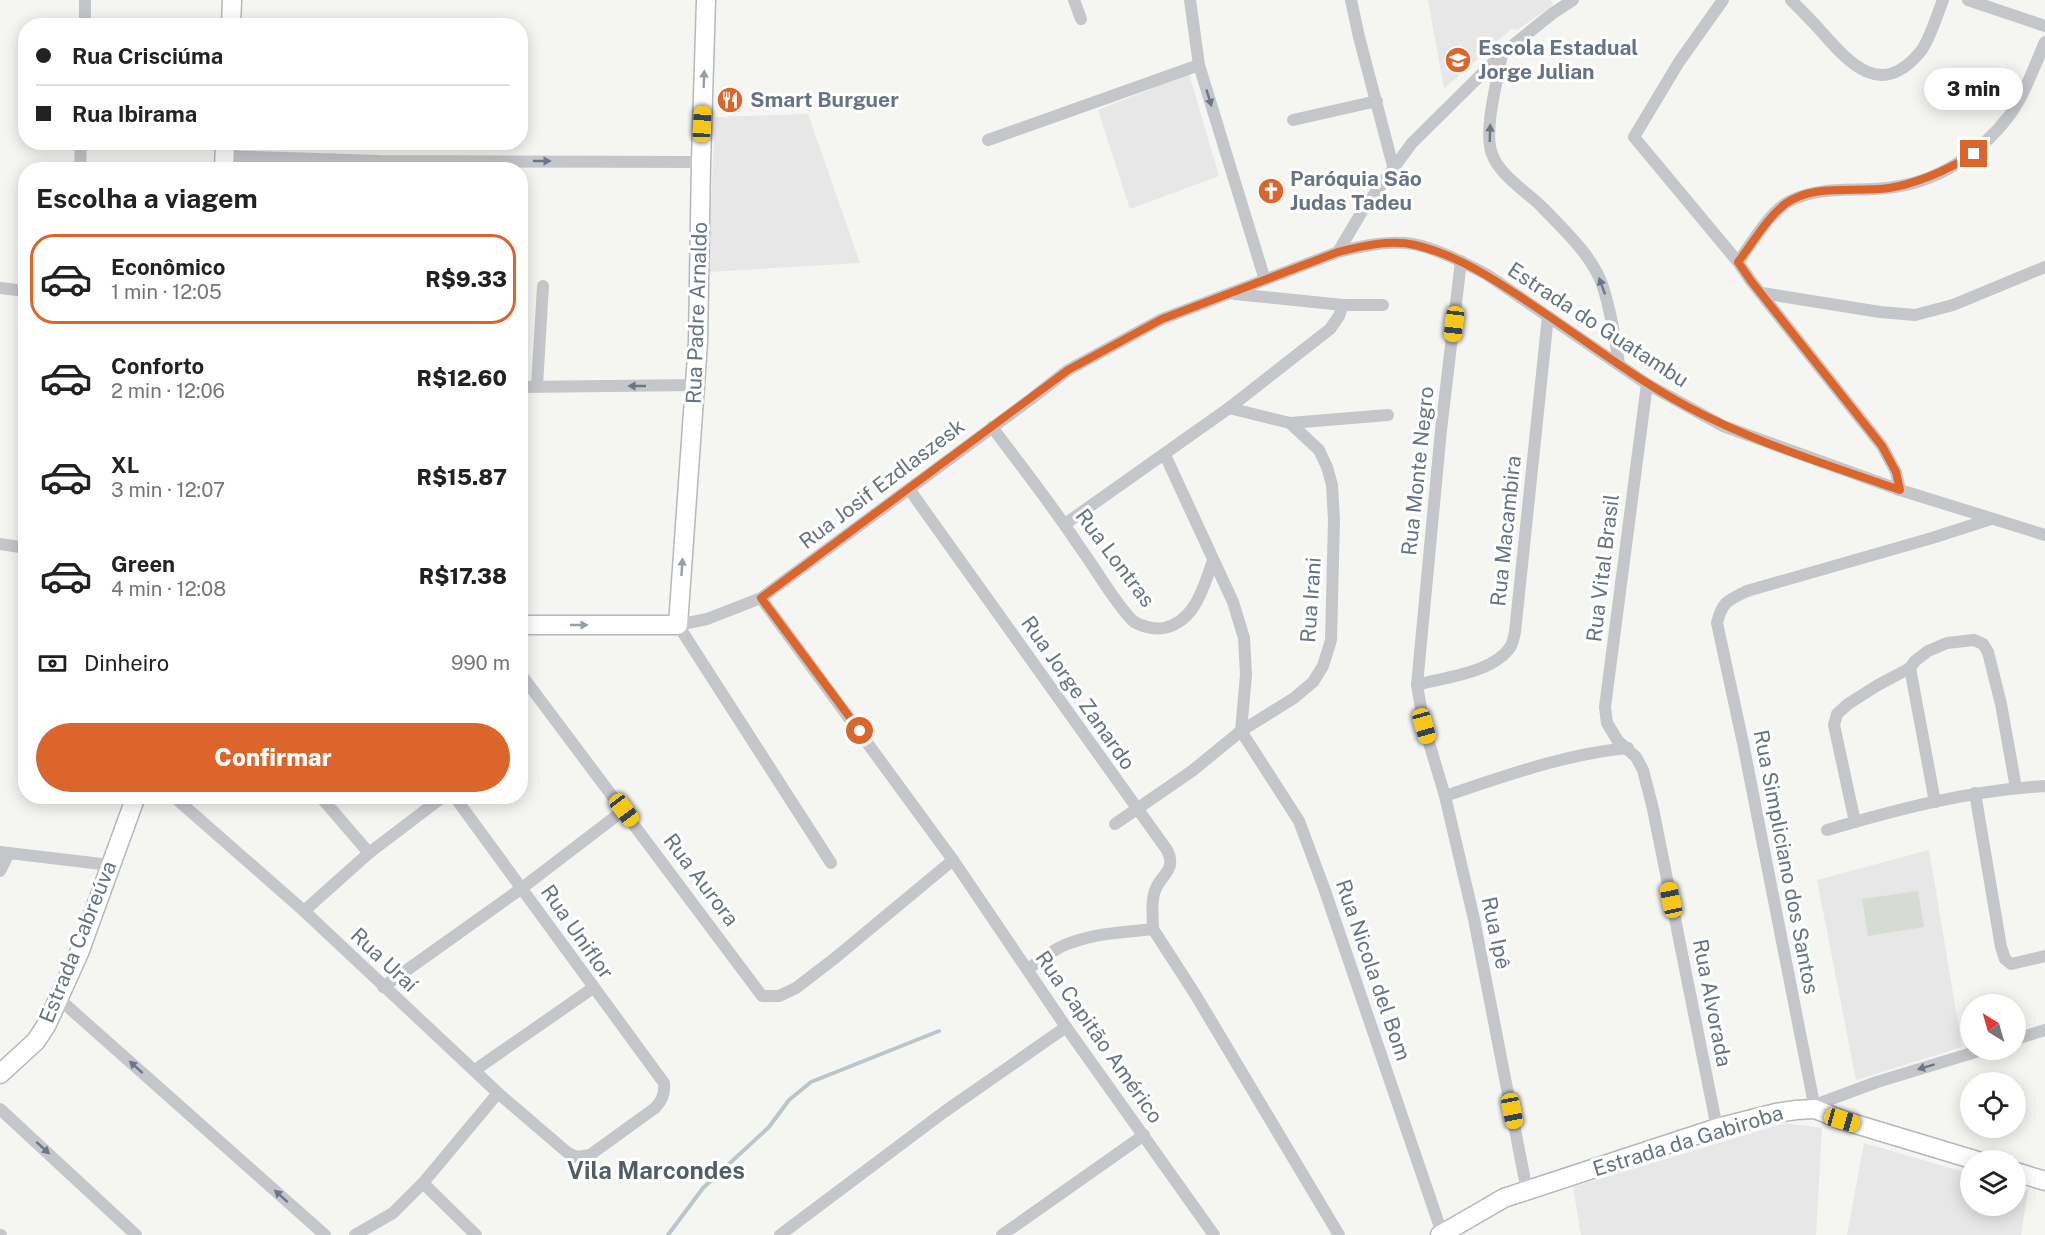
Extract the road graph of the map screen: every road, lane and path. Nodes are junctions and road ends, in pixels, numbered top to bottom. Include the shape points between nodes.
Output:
1 (85, 0) edge
2 (232, 0) edge
3 (706, 0) edge
4 (1074, 0) edge
5 (1190, 0) edge
6 (1351, 0) edge
7 (1572, 0) edge
8 (1723, 0) edge
9 (1791, 0) edge
10 (1943, 0) edge
11 (1968, 0) edge
12 (84, 18) edge
13 (231, 18) edge
14 (1081, 19) dead end
15 (2045, 26) edge
16 (2045, 42) edge
17 (1502, 54) junction
18 (1199, 65) junction
19 (1377, 101) junction
20 (1293, 120) dead end
21 (988, 140) dead end
22 (224, 156) edge
23 (327, 162) edge
24 (701, 162) junction
25 (528, 164) edge
26 (1393, 166) junction
27 (1338, 252) junction
28 (1461, 261) junction
29 (1738, 262) junction
30 (2045, 267) edge
31 (1266, 280) junction
32 (543, 286) dead end
33 (0, 288) edge
34 (18, 290) edge
35 (1762, 293) junction
36 (1230, 294) junction
37 (1343, 305) junction
38 (1383, 305) dead end
39 (1548, 316) junction
40 (1619, 364) junction
41 (1068, 370) joint
42 (1647, 384) junction
43 (696, 385) junction
44 (528, 387) edge
45 (537, 387) junction
46 (1229, 408) junction
47 (1388, 415) dead end
48 (1290, 423) junction
49 (992, 427) junction
50 (1165, 455) junction
51 (909, 489) junction
52 (1900, 490) junction
53 (1991, 519) junction
54 (1065, 524) junction
55 (2045, 535) edge
56 (0, 544) edge
57 (18, 547) edge
58 (1213, 561) junction
59 (761, 598) junction
60 (528, 625) edge
61 (678, 626) junction
62 (1910, 668) junction
63 (528, 684) edge
64 (1417, 685) junction
65 (1241, 731) junction
66 (1628, 748) junction
67 (2045, 786) edge
68 (2016, 788) junction
69 (1975, 793) junction
70 (1444, 796) junction
71 (1935, 802) junction
72 (133, 804) edge
73 (182, 804) edge
74 (327, 804) edge
75 (434, 804) edge
76 (460, 804) edge
77 (1136, 808) junction
78 (624, 810) junction
79 (1855, 822) junction
80 (1115, 824) dead end
81 (1827, 830) dead end
82 (4, 852) edge
83 (369, 854) junction
84 (953, 860) junction
85 (831, 863) dead end
86 (110, 865) junction
87 (0, 871) edge
88 (522, 888) junction
89 (304, 911) junction
90 (1153, 929) junction
91 (2045, 956) edge
92 (1028, 969) junction
93 (383, 987) junction
94 (592, 988) junction
95 (58, 998) junction
96 (1066, 1027) junction
97 (2045, 1030) edge
98 (2026, 1036) edge
99 (1960, 1057) edge
100 (475, 1070) junction
101 (0, 1074) edge
102 (498, 1093) junction
103 (0, 1109) edge
104 (1815, 1109) junction
105 (1717, 1128) junction
106 (1144, 1136) junction
107 (568, 1153) joint
108 (1960, 1156) edge
109 (2026, 1175) edge
110 (2045, 1181) edge
111 (423, 1184) junction
112 (1527, 1191) junction
113 (1441, 1234) edge
114 (136, 1235) edge
115 (325, 1235) edge
116 (355, 1235) edge
117 (476, 1235) edge
118 (780, 1235) edge
119 (1002, 1235) edge
120 (1214, 1235) edge
121 (1339, 1235) edge

1 - 12 street
2 - 13 main road
24 -> 3 main road, Rua Padre Arnaldo
4 - 14 street
5 - 18 street
6 - 19 street
7 - 17 street
8 - 29 street via 1679,62 1634,137
9 - 10 street via 1855,67 1870,74 1887,74 1906,67 1922,49
11 - 15 street
16 - 29 street via 2009,116 1974,154 1948,170 1911,184 1828,190 1787,203
17 - 26 street
40 -> 17 street via 1603,286 1594,268 1492,155 1492,108
18 - 21 street
18 -> 31 street
19 - 20 street
19 - 26 street
22 - 23 street
25 -> 24 street
24 - 43 main road, Rua Padre Arnaldo
26 - 27 street
27 - 28 street, Estrada do Guatambu via 1413,244
27 - 31 street, Estrada do Guatambu
28 - 39 street, Estrada do Guatambu
28 - 64 street, Rua Monte Negro
29 - 35 street
30 - 35 street via 1953,305 1915,315
31 - 36 street, Estrada do Guatambu
32 - 45 street
33 - 34 street
35 - 52 street via 1882,446 1896,472
36 - 37 street
36 - 41 street, Estrada do Guatambu via 1162,319
37 - 38 street
37 - 46 street via 1330,329
39 - 40 street, Estrada do Guatambu
39 - 64 street, Rua Macambira via 1511,646 1478,670
40 - 42 street, Estrada do Guatambu
41 - 49 street, Rua Josif Ezdlaszesk
42 - 52 street, Estrada do Guatambu via 1724,426
42 - 66 street, Rua Vital Brasil via 1605,707 1607,723 1618,741
43 -> 45 street
61 -> 43 main road, Rua Padre Arnaldo
44 - 45 street
46 - 48 street, Rua Irani
46 - 50 street
47 - 48 street
48 - 65 street, Rua Irani via 1319,450 1332,485 1331,640 1313,682
49 - 51 street, Rua Josif Ezdlaszesk
49 - 54 street, Rua Lontras
50 - 54 street
50 - 58 street
51 - 59 street, Rua Josif Ezdlaszesk
51 - 77 street, Rua Jorge Zanardo
52 - 53 street, Estrada do Guatambu
53 - 55 street, Estrada do Guatambu
53 - 104 street, Rua Simpliciano dos Santos via 1747,591 1721,608 1717,623
54 - 58 street, Rua Lontras via 1119,604 1134,622 1149,627 1164,628 1193,610
56 - 57 street
58 - 65 street via 1233,602 1244,638 1246,675
59 - 61 street, Rua Josif Ezdlaszesk
59 - 84 street, Rua Capitão Américo
60 -> 61 main road
61 - 85 street
62 - 68 street via 1928,651 1947,643 1974,640 1983,644 2001,704
62 - 71 street
62 - 79 street via 1837,714 1834,725
63 - 78 street, Rua Aurora
64 - 70 street, Rua Ipê
65 - 77 street, Rua Irani via 1192,771
65 - 113 street, Rua Nicola del Bom via 1299,821
66 - 70 street via 1548,763
66 - 105 street, Rua Alvorada via 1643,770 1653,809
67 - 68 street
68 - 69 street
69 - 71 street
69 - 91 street via 2005,959 2011,964
70 - 112 street, Rua Ipê via 1476,930
71 - 79 street
72 - 86 main road, Estrada Cabreúva
73 - 89 street, Rua Uraí
74 - 83 street
75 - 83 street
76 - 88 street, Rua Uniflor
77 - 80 street, Rua Irani
77 - 90 street, Rua Jorge Zanardo via 1170,857 1168,872 1154,893
78 - 84 street, Rua Aurora via 762,996 779,996 796,988
78 - 88 street
79 - 81 street
82 - 86 street
82 - 87 street
83 - 89 street
84 - 92 street, Rua Capitão Américo
86 - 95 main road, Estrada Cabreúva via 79,953
88 - 93 street
88 - 94 street, Rua Uniflor
89 - 93 street, Rua Uraí
90 - 92 street via 1101,934 1072,942
90 - 121 street
92 - 96 street, Rua Capitão Américo
93 - 100 street, Rua Uraí
94 - 100 street
94 - 107 street, Rua Uniflor via 664,1083 665,1092 655,1108 590,1155 577,1157
95 - 101 main road, Estrada Cabreúva via 36,1041
115 -> 95 street
96 - 106 street, Rua Capitão Américo
96 - 118 street via 944,1112
97 - 98 street
99 -> 104 street via 1877,1082 1823,1102
100 - 102 street, Rua Uraí
102 - 107 street, Rua Uraí
102 - 111 street
103 -> 114 street
104 - 105 main road, Estrada da Gabiroba via 1776,1113
104 - 108 main road, Estrada da Gabiroba
105 - 112 main road, Estrada da Gabiroba
106 - 119 street
106 - 120 street, Rua Capitão Américo
109 - 110 main road
111 - 116 street via 393,1213
111 - 117 street
112 - 113 main road, Estrada da Gabiroba via 1504,1198

